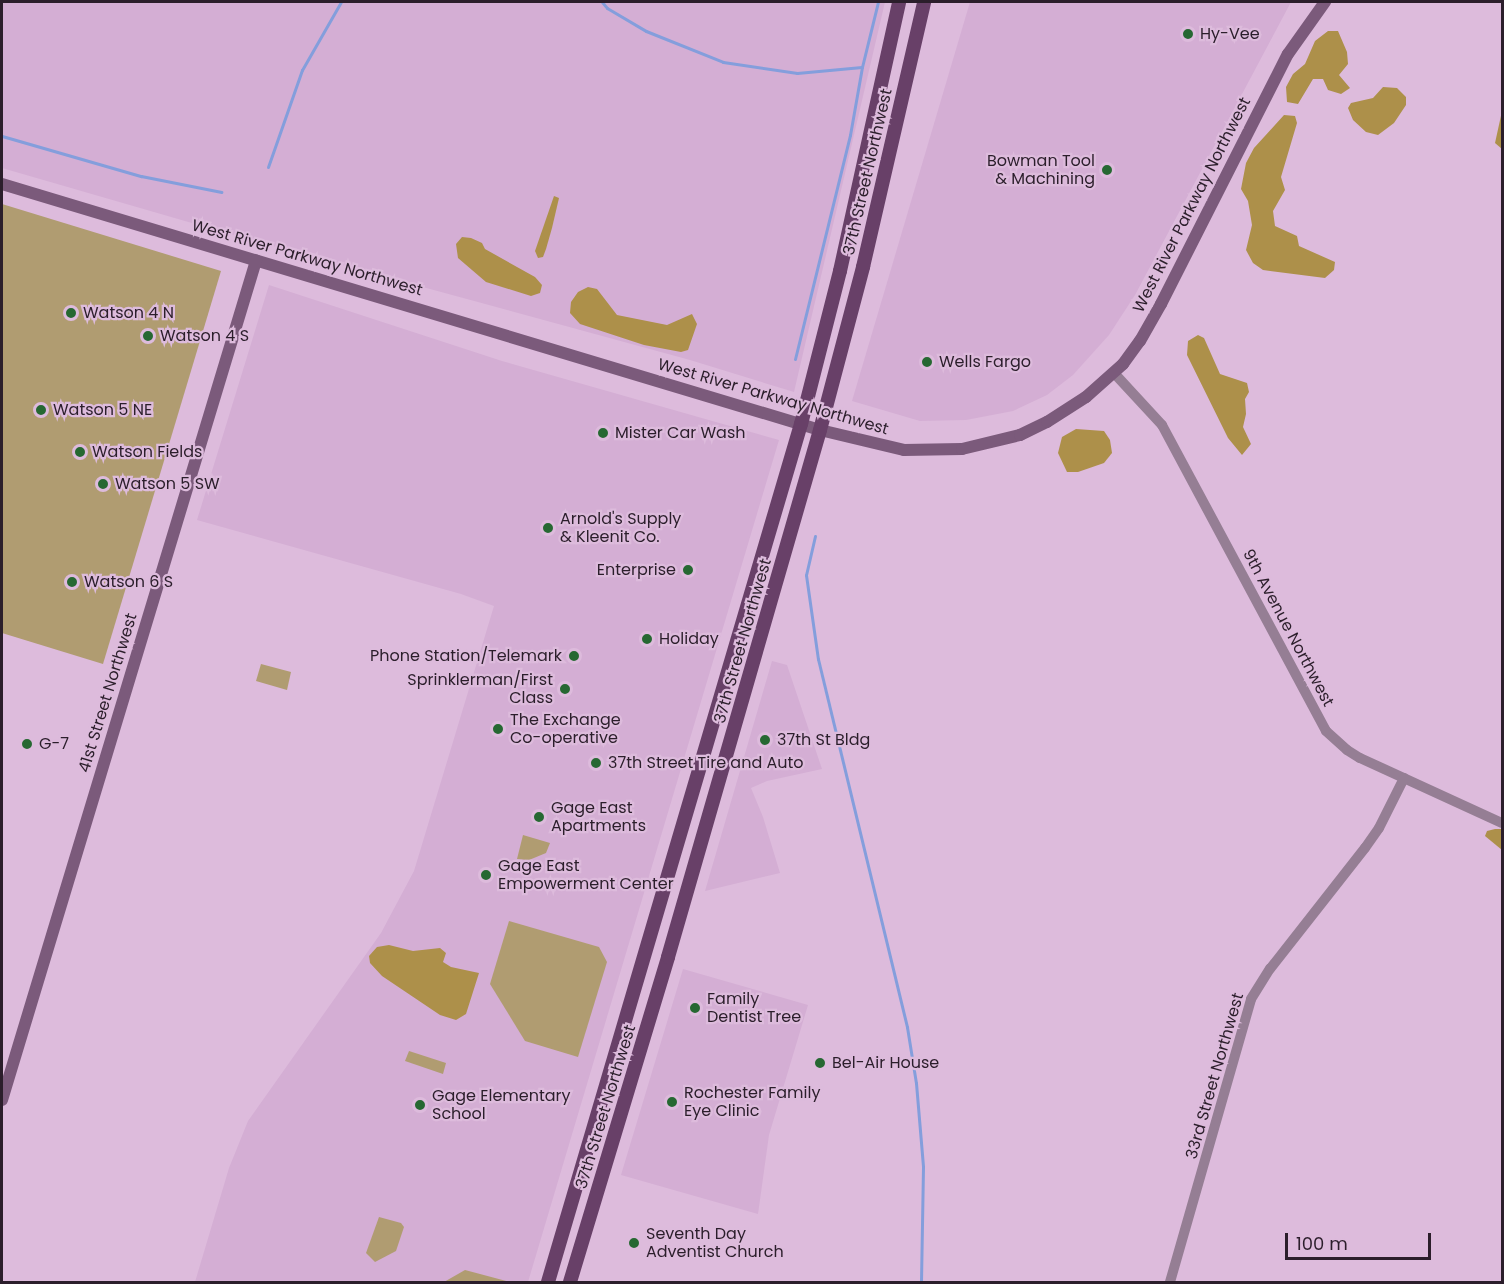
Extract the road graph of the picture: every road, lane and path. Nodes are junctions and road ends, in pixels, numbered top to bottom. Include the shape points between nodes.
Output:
1 (899, 2) edge
2 (924, 2) edge
3 (1324, 2) edge
4 (2, 184) edge
5 (256, 261) junction
6 (1114, 374) junction
7 (801, 424) junction
8 (820, 430) junction
9 (1404, 778) junction
10 (1503, 823) edge
11 (2, 1100) edge
12 (549, 1282) edge
13 (570, 1282) edge
14 (1170, 1282) edge

1 - 7 main road, 37th Street Northwest via 840,272
2 - 8 main road, 37th Street Northwest
3 - 6 main road, West River Parkway Northwest via 1288,54 1140,341
4 - 5 main road, West River Parkway Northwest
5 - 7 main road, West River Parkway Northwest
5 - 11 main road, 41st Street Northwest
6 - 8 main road, West River Parkway Northwest via 1047,422 984,446 904,450
6 - 9 street, 9th Avenue Northwest via 1162,424 1326,731 1347,750
7 - 8 main road, West River Parkway Northwest
7 - 12 main road, 37th Street Northwest
8 - 13 main road, 37th Street Northwest via 675,935
9 - 10 street, 9th Avenue Northwest
9 - 14 street, 33rd Street Northwest via 1379,828 1251,999

